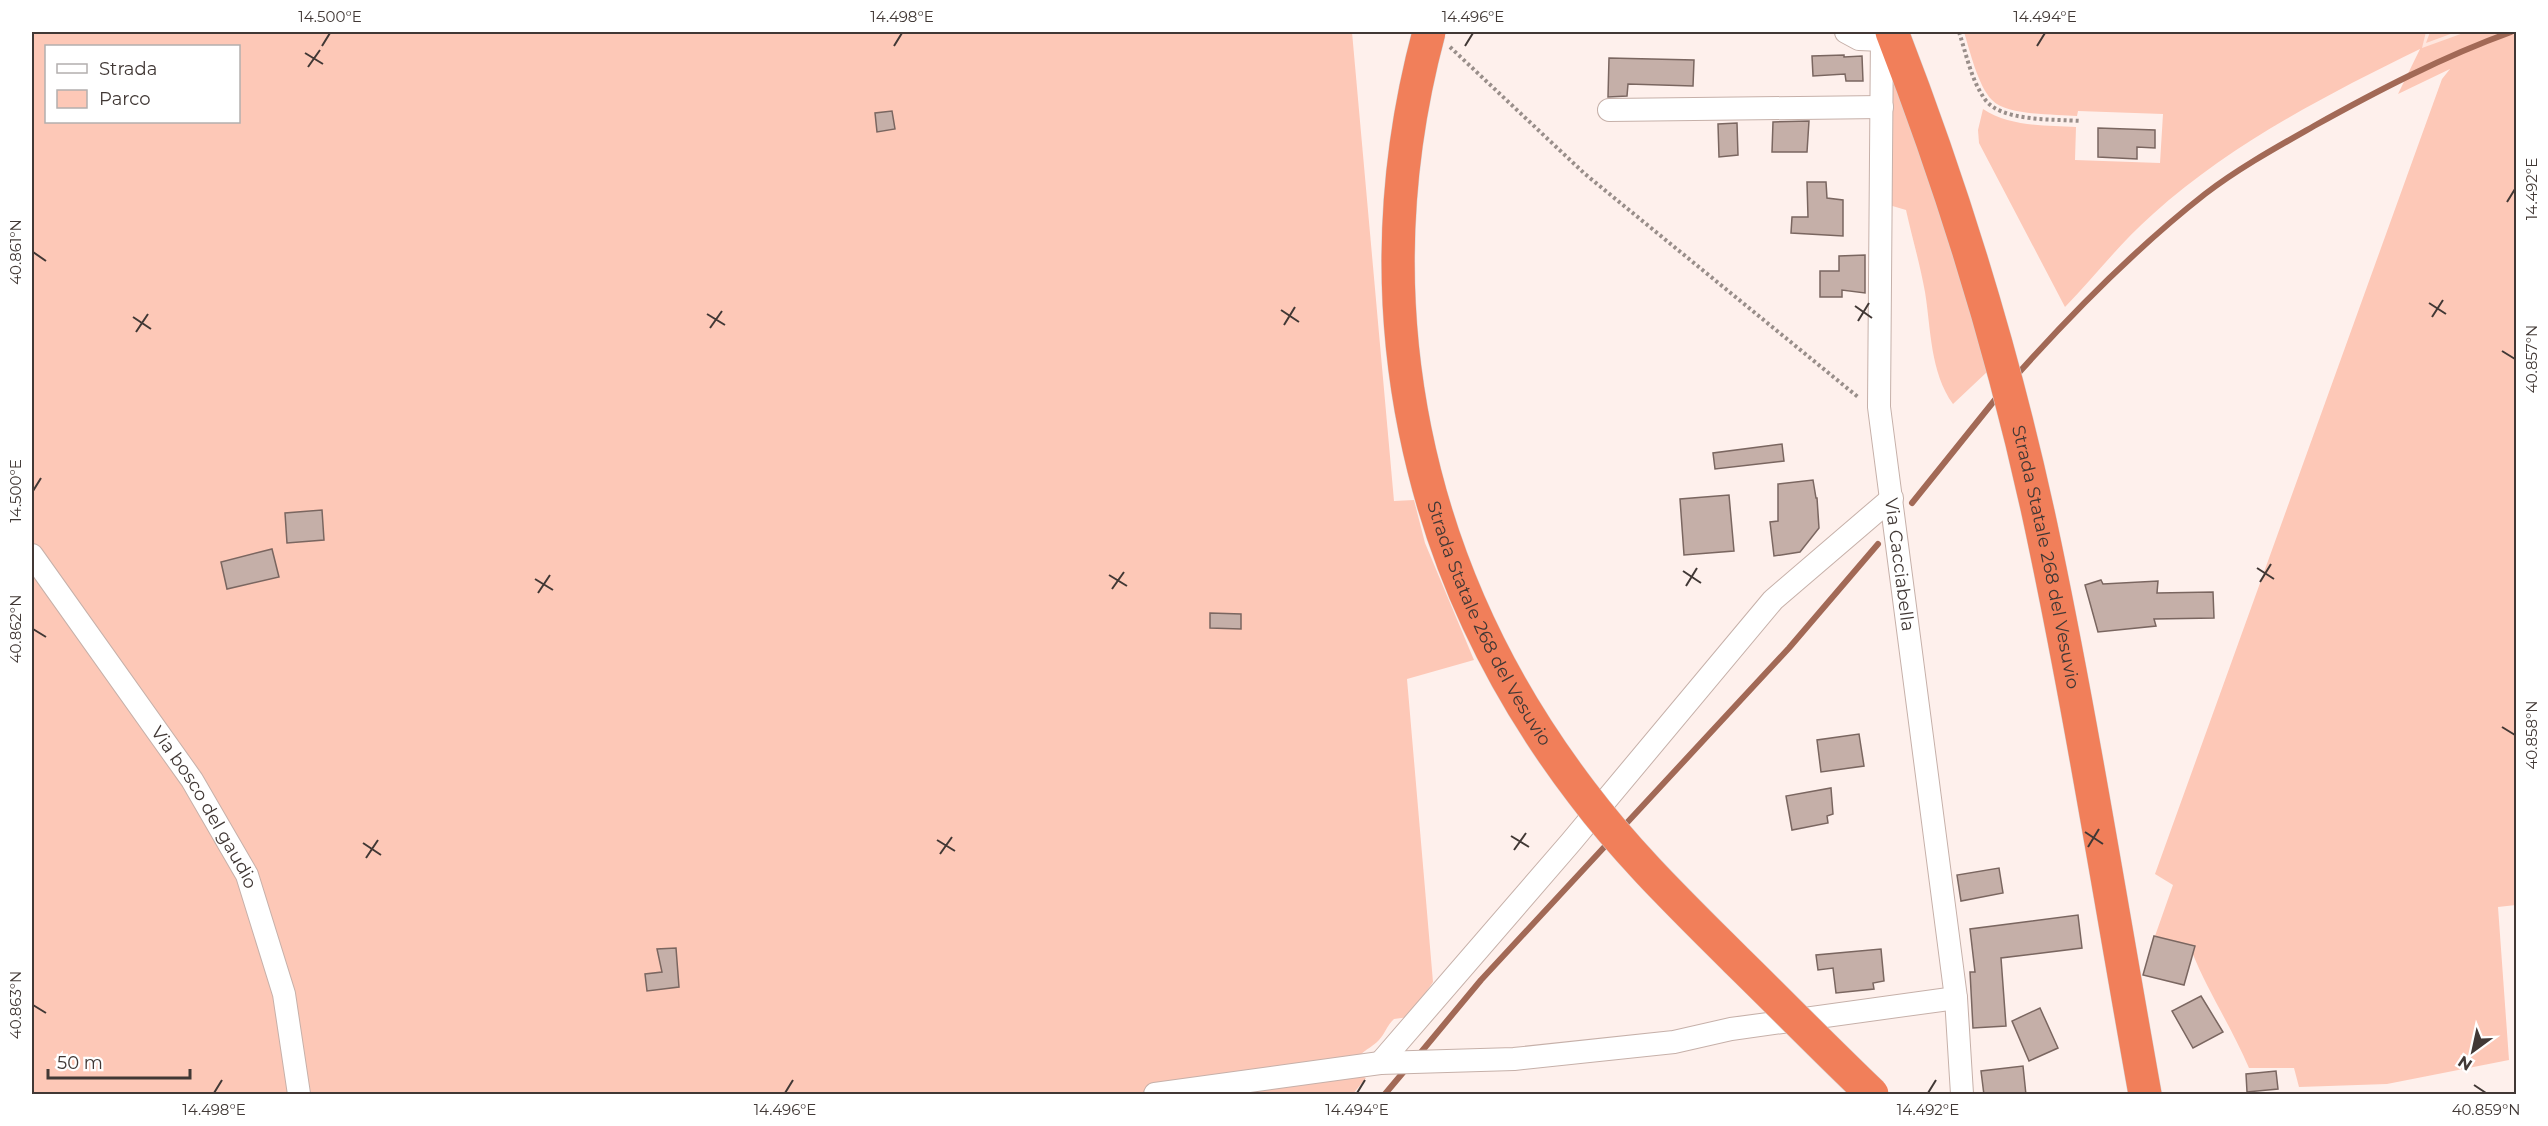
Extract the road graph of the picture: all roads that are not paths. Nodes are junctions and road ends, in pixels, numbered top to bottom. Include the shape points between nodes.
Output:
1 (1846, 32) edge
2 (1438, 37) edge
3 (1888, 37) edge
4 (1882, 107) junction
5 (1609, 110) dead end
6 (1892, 498) junction
7 (32, 555) edge
8 (1956, 998) junction
9 (1391, 1064) junction
10 (299, 1095) edge
11 (1155, 1095) edge
12 (1872, 1095) edge
13 (1962, 1095) edge
14 (2145, 1095) edge

1 - 3 street via 1859,39
2 - 12 highway, Strada Statale 268 del Vesuvio, bridge via 1406,146 1398,234 1400,322 1411,410 1430,495 1458,579 1494,658 1532,723 1583,795 1640,862
3 - 4 street, Via Cacciabella
3 - 14 highway, Strada Statale 268 del Vesuvio via 1942,172 2015,419 2043,537
4 - 5 street
4 - 6 street, Via Cacciabella via 1880,415
6 - 8 street, Via Cacciabella
6 - 9 street via 1773,600
7 - 10 street, Via bosco del gaudio via 192,780 247,875 284,994
8 - 9 street via 1731,1029 1674,1042 1514,1059
8 - 13 street, Via Cacciabella
9 - 11 street

